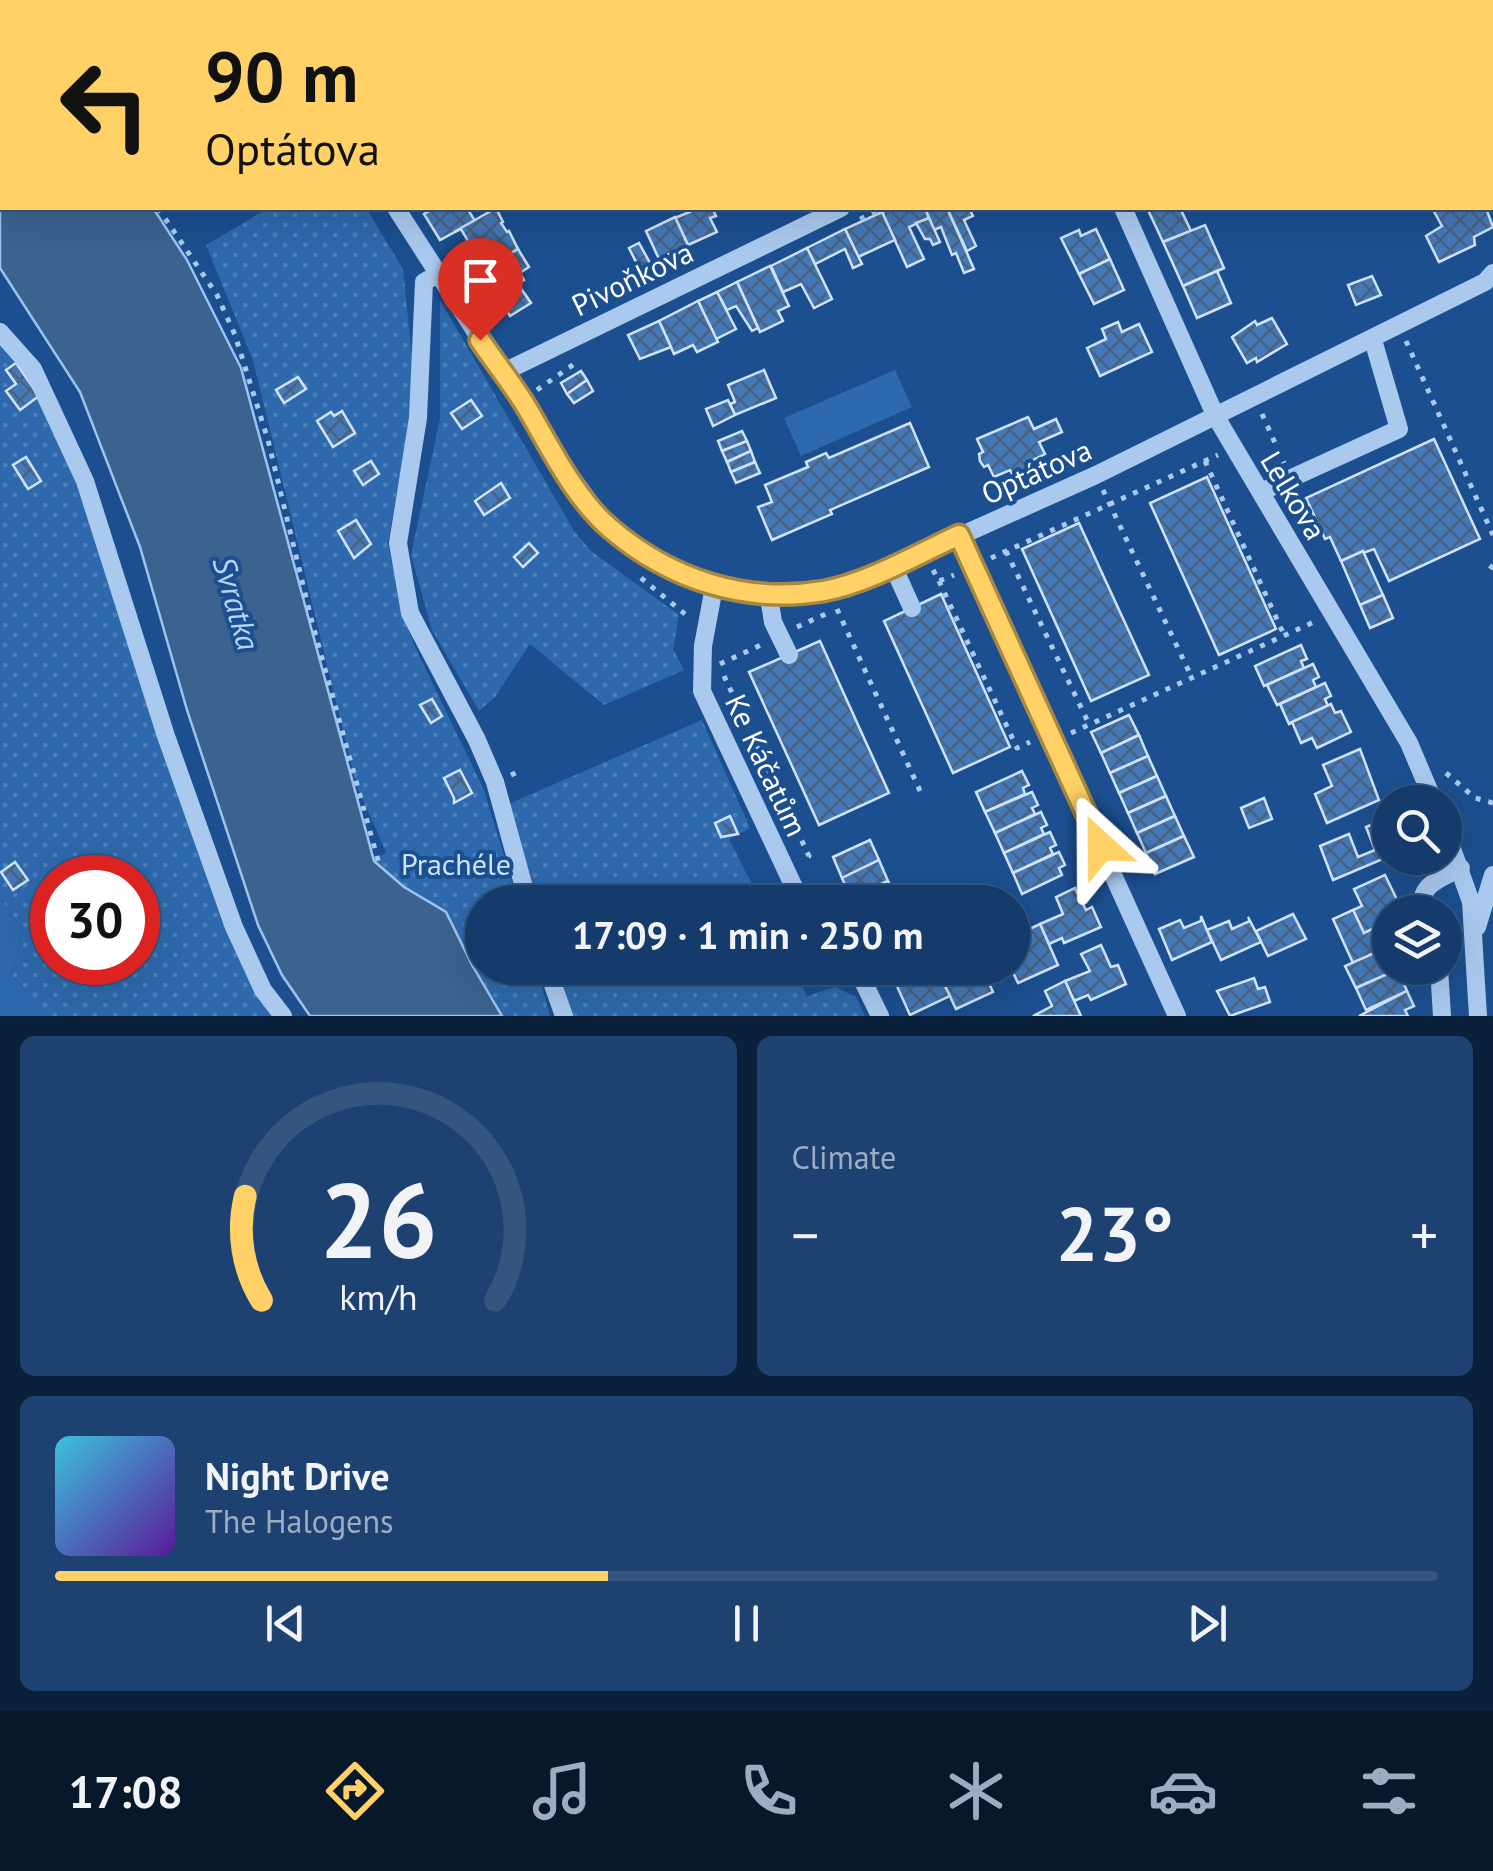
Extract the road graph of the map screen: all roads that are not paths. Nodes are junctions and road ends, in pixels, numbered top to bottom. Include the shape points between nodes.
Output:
1 (397, 210) edge
2 (838, 210) edge
3 (1124, 210) edge
4 (1493, 273) edge
5 (438, 274) junction
6 (0, 332) edge
7 (1373, 340) junction
8 (502, 372) junction
9 (1216, 417) junction
10 (1260, 492) junction
11 (959, 535) junction
12 (893, 566) junction
13 (714, 587) junction
14 (769, 597) junction
15 (912, 608) dead end
16 (789, 654) dead end
17 (1427, 785) edge
18 (1462, 871) edge
19 (1449, 875) edge
20 (1493, 875) edge
21 (523, 885) edge
22 (793, 885) edge
23 (1421, 895) edge
24 (1474, 934) junction
25 (553, 985) edge
26 (865, 985) edge
27 (1441, 985) edge
28 (282, 1016) edge
29 (564, 1016) edge
30 (880, 1016) edge
31 (1177, 1016) edge
32 (1442, 1016) edge
33 (1478, 1016) edge

1 - 5 street, Optátova
2 - 8 street, Pivoňkova
3 - 9 street, Lelkova
4 - 7 street, Optátova
5 - 8 street, Optátova
5 - 21 street via 424,282 418,418 398,543 410,613 495,782
6 - 28 street via 33,369 85,481 234,927
7 - 9 street, Optátova
7 - 10 street via 1399,429
8 - 13 street, Optátova via 608,526 658,562
9 - 10 street, Lelkova
9 - 11 street, Optátova
10 - 17 street, Lelkova via 1412,748
11 - 12 street, Optátova
11 - 31 street
12 - 14 street, Optátova via 828,590
12 - 15 street
13 - 14 street, Optátova
13 - 22 street, Ke Káčatům via 702,692
14 - 16 street
18 - 24 street
19 - 23 street
20 - 24 street
24 - 33 street
25 - 29 street
26 - 30 street
27 - 32 street

